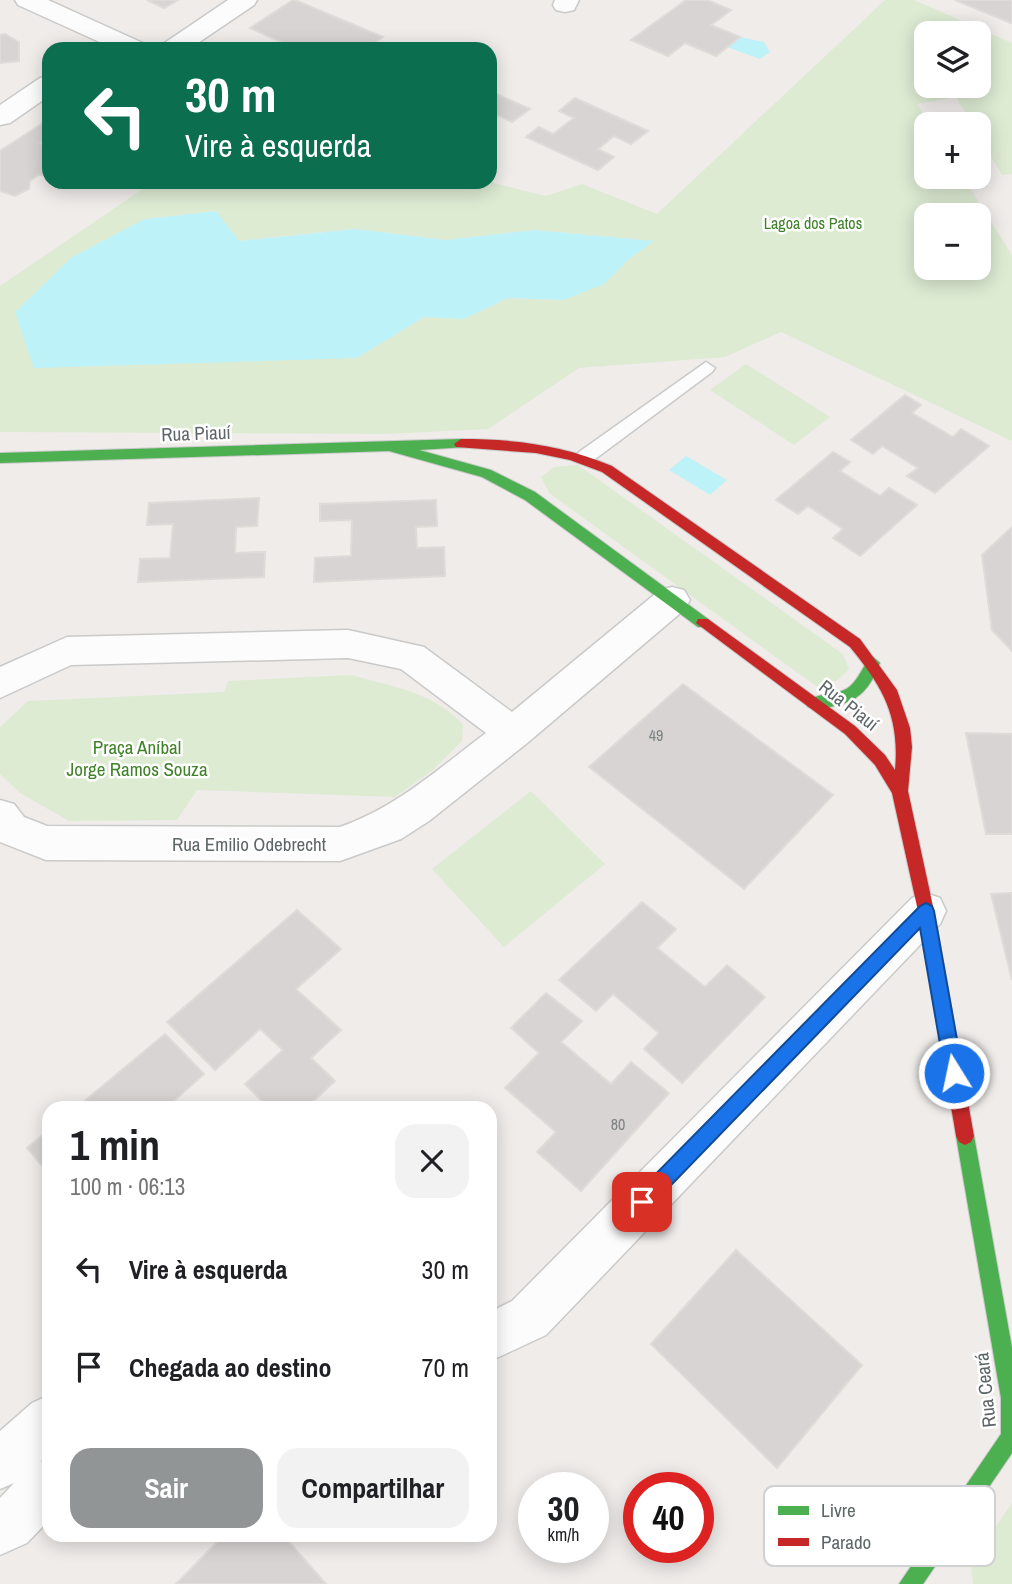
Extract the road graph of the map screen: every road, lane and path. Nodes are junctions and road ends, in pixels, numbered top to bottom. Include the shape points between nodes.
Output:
1 (27, 0) edge
2 (245, 0) edge
3 (109, 42) edge
4 (182, 42) edge
5 (42, 89) edge
6 (0, 117) edge
7 (706, 368) dead end
8 (394, 448) junction
9 (578, 456) junction
10 (0, 458) edge
11 (530, 496) junction
12 (672, 600) junction
13 (873, 663) junction
14 (0, 683) edge
15 (813, 703) junction
16 (513, 733) junction
17 (900, 791) junction
18 (0, 816) edge
19 (926, 911) junction
20 (497, 1334) edge
21 (1012, 1398) edge
22 (42, 1426) edge
23 (0, 1464) edge
24 (977, 1486) edge
25 (42, 1490) edge
26 (0, 1529) edge
27 (922, 1566) edge
28 (910, 1584) edge

1 - 3 street
2 - 4 street
5 - 6 street
7 - 9 lane
8 - 9 street, Rua Piauí via 506,444
8 - 10 street, Rua Piauí
8 - 11 street, Rua Piauí via 486,473
9 - 11 street via 536,471
9 - 13 street, Rua Piauí via 607,469 843,635
11 - 12 street, Rua Piauí
12 - 15 street, Rua Piauí
12 - 16 street, Rua Emilio Odebrecht
13 - 15 street via 866,685 856,693
13 - 17 street, Rua Piauí via 894,699 906,738
14 - 16 street via 67,651 348,644 411,657
15 - 17 street, Rua Piauí via 869,747
16 - 18 street, Rua Emilio Odebrecht via 387,827 340,844 46,843 10,829
17 - 19 street, Rua Ceará
19 - 20 street via 529,1318
19 - 21 street, Rua Ceará
21 - 24 street, Rua Ceará via 1011,1437
22 - 23 street
25 - 26 street
27 - 28 street, Rua Ceará

